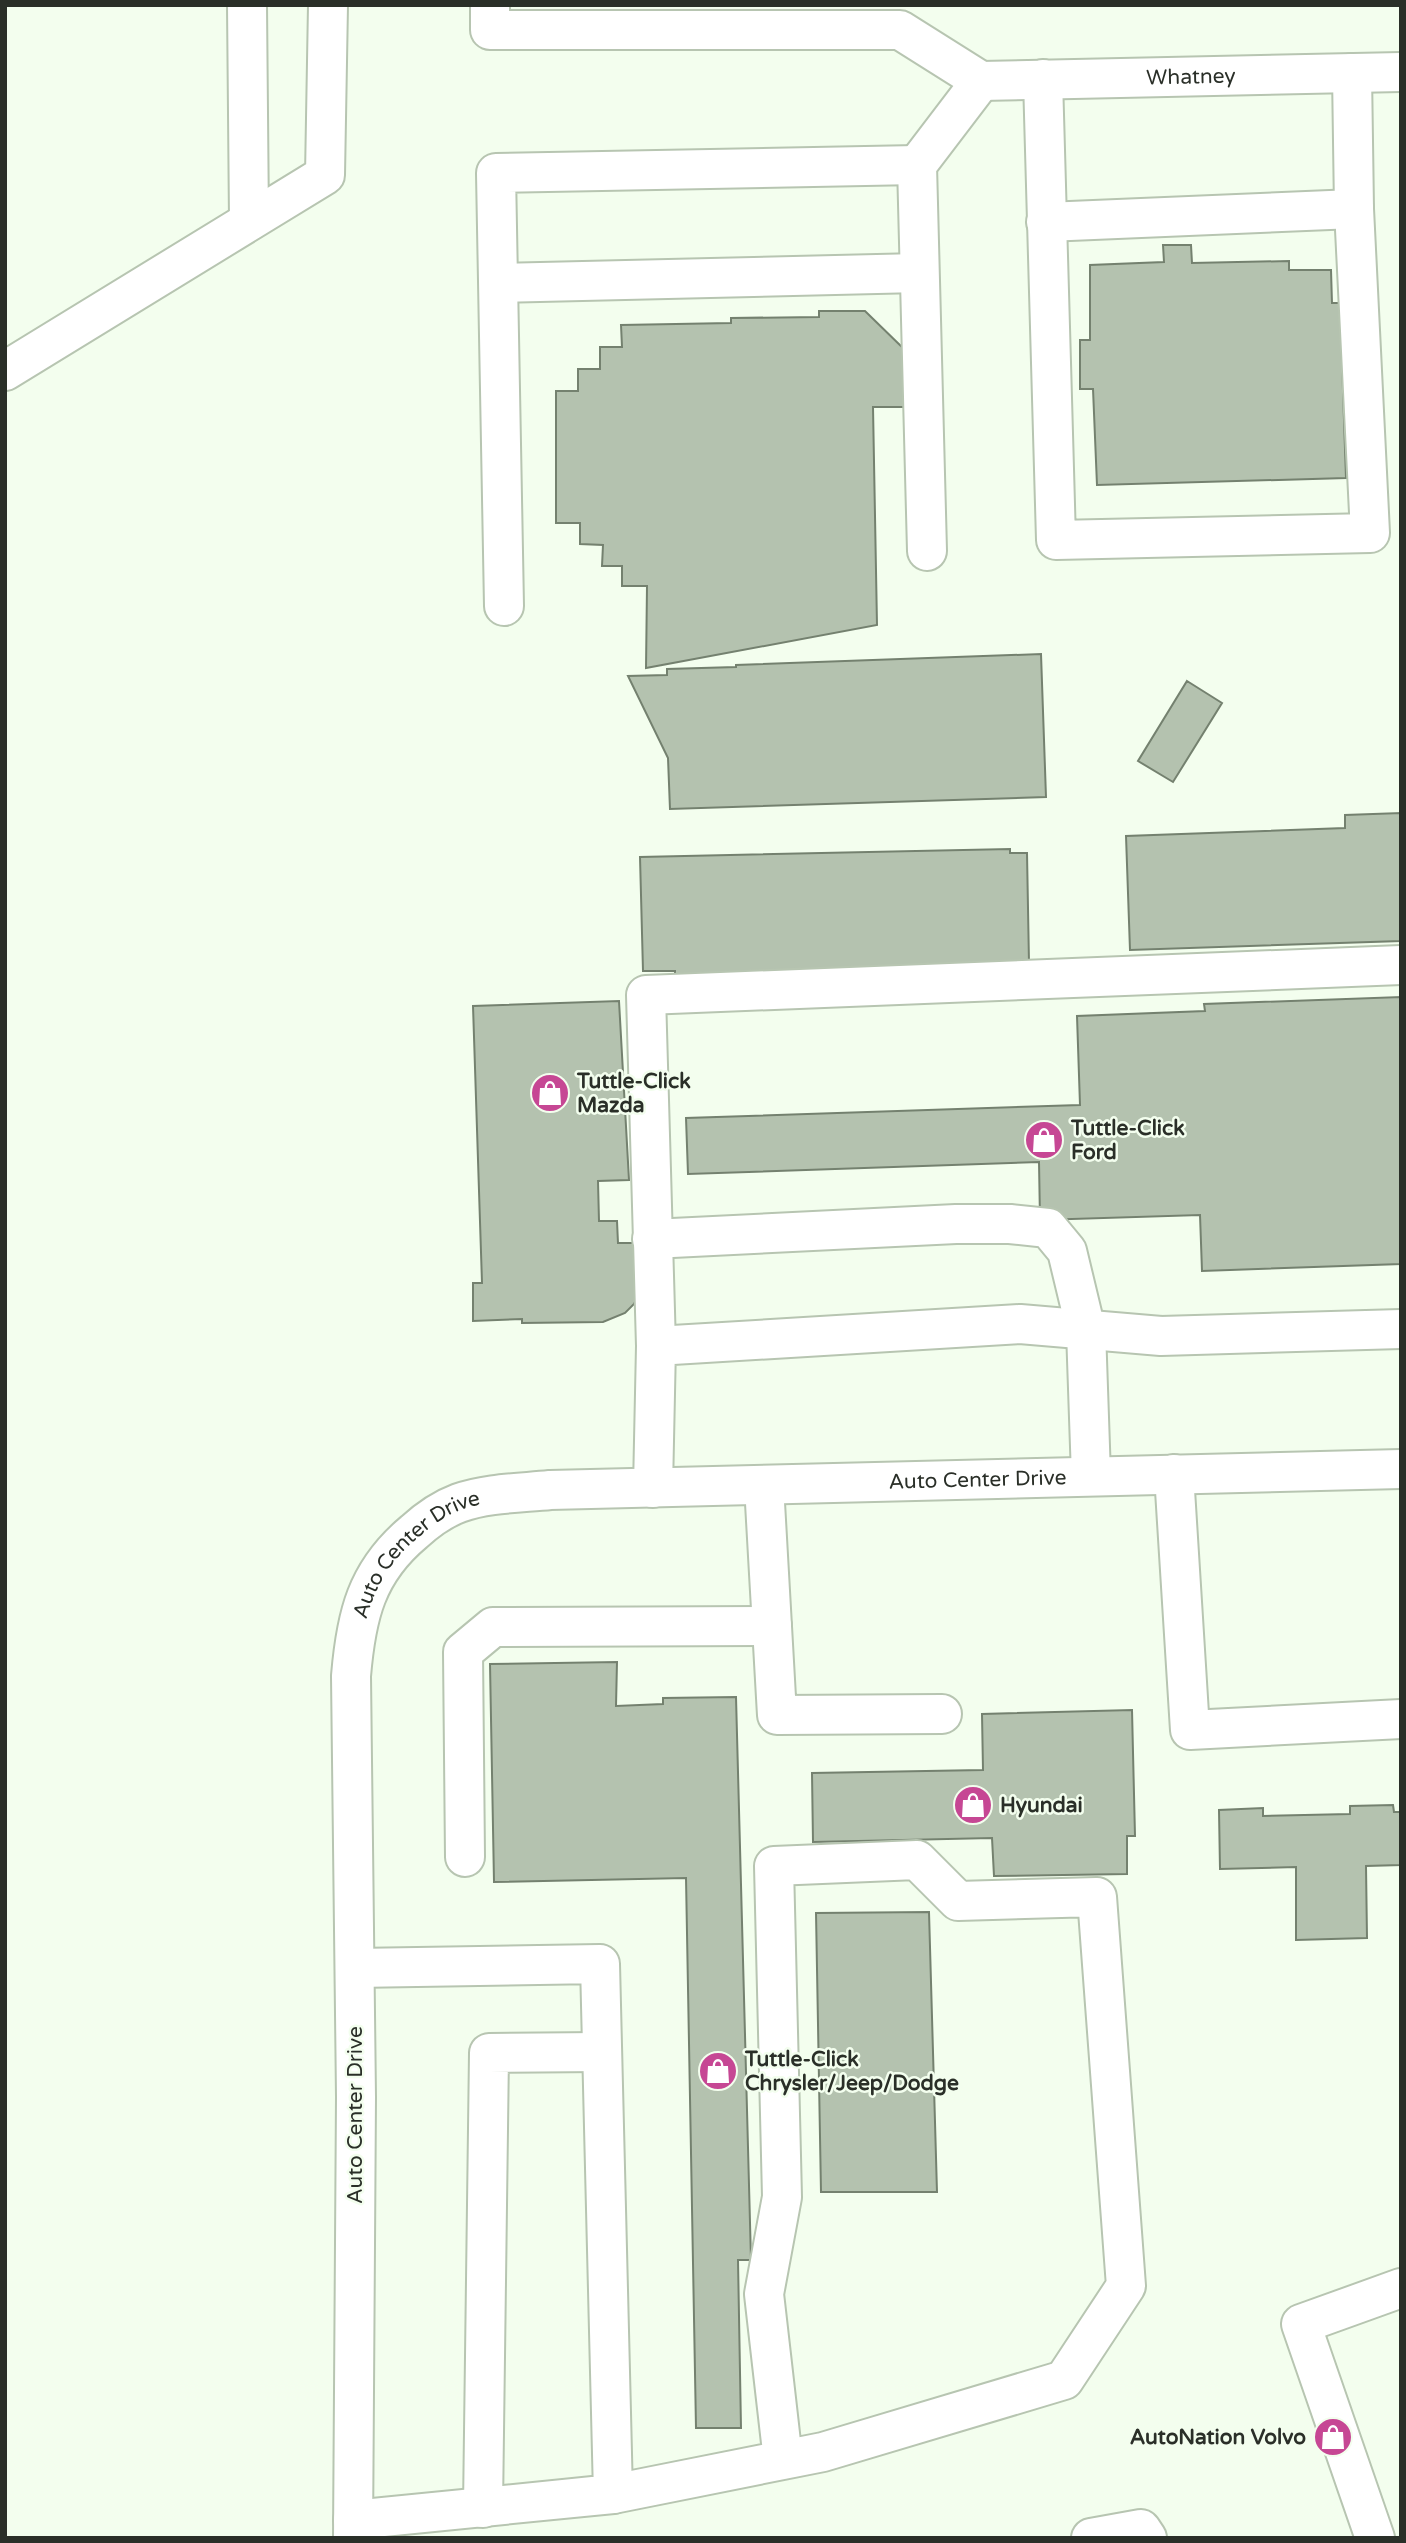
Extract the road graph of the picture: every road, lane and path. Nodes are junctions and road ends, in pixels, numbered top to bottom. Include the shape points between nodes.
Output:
1 (247, 5) edge
2 (328, 5) edge
3 (490, 5) edge
4 (663, 18) edge
5 (1401, 72) edge
6 (1352, 73) junction
7 (1042, 79) junction
8 (981, 81) junction
9 (916, 165) junction
10 (1354, 209) junction
11 (248, 221) junction
12 (1046, 222) junction
13 (919, 273) junction
14 (499, 283) junction
15 (5, 372) edge
16 (927, 551) dead end
17 (504, 606) dead end
18 (1401, 965) edge
19 (652, 1239) junction
20 (1401, 1329) edge
21 (1086, 1331) junction
22 (656, 1346) junction
23 (1401, 1469) edge
24 (1174, 1474) junction
25 (1091, 1476) junction
26 (764, 1485) junction
27 (653, 1488) junction
28 (772, 1626) junction
29 (942, 1714) dead end
30 (1401, 1719) edge
31 (466, 1857) dead end
32 (355, 1968) junction
33 (602, 2052) junction
34 (1401, 2288) edge
35 (783, 2460) junction
36 (613, 2494) junction
37 (483, 2508) junction
38 (353, 2529) edge
39 (1091, 2538) edge
40 (1147, 2538) edge
41 (1375, 2538) edge

1 - 11 street
2 - 11 street via 325,175
3 - 4 street via 490,30
4 - 8 street via 900,30
5 - 6 street, Whatney
6 - 7 street, Whatney
6 - 10 street
7 - 8 street, Whatney
7 - 12 street
8 - 9 street
9 - 13 street
9 - 14 street via 496,173
10 - 12 street
10 - 12 street via 1370,533 1056,540
11 - 15 street
13 - 14 street
13 - 16 street
14 - 17 street
18 - 19 street via 646,995
19 - 21 street via 956,1224 1048,1228 1066,1251
19 - 22 street
20 - 21 street via 1161,1336
21 - 22 street via 1020,1324
21 - 25 street
22 - 27 street
23 - 24 street, Auto Center Drive
24 - 25 street, Auto Center Drive
24 - 30 street via 1190,1730
25 - 26 street, Auto Center Drive
26 - 27 street, Auto Center Drive
26 - 28 street
27 - 32 street, Auto Center Drive via 550,1490 459,1503 424,1523 380,1567 359,1616 351,1676
28 - 29 street via 777,1715
28 - 31 street via 493,1627 463,1652
32 - 33 street via 600,1964
32 - 38 street, Auto Center Drive
33 - 36 street
33 - 37 street via 489,2053
34 - 41 street via 1301,2324
35 - 35 street via 1064,2380 1126,2286 1097,1897 958,1901 916,1860 774,1866 782,2197 764,2294
35 - 36 street
36 - 37 street
37 - 38 street
39 - 40 street via 1141,2529

